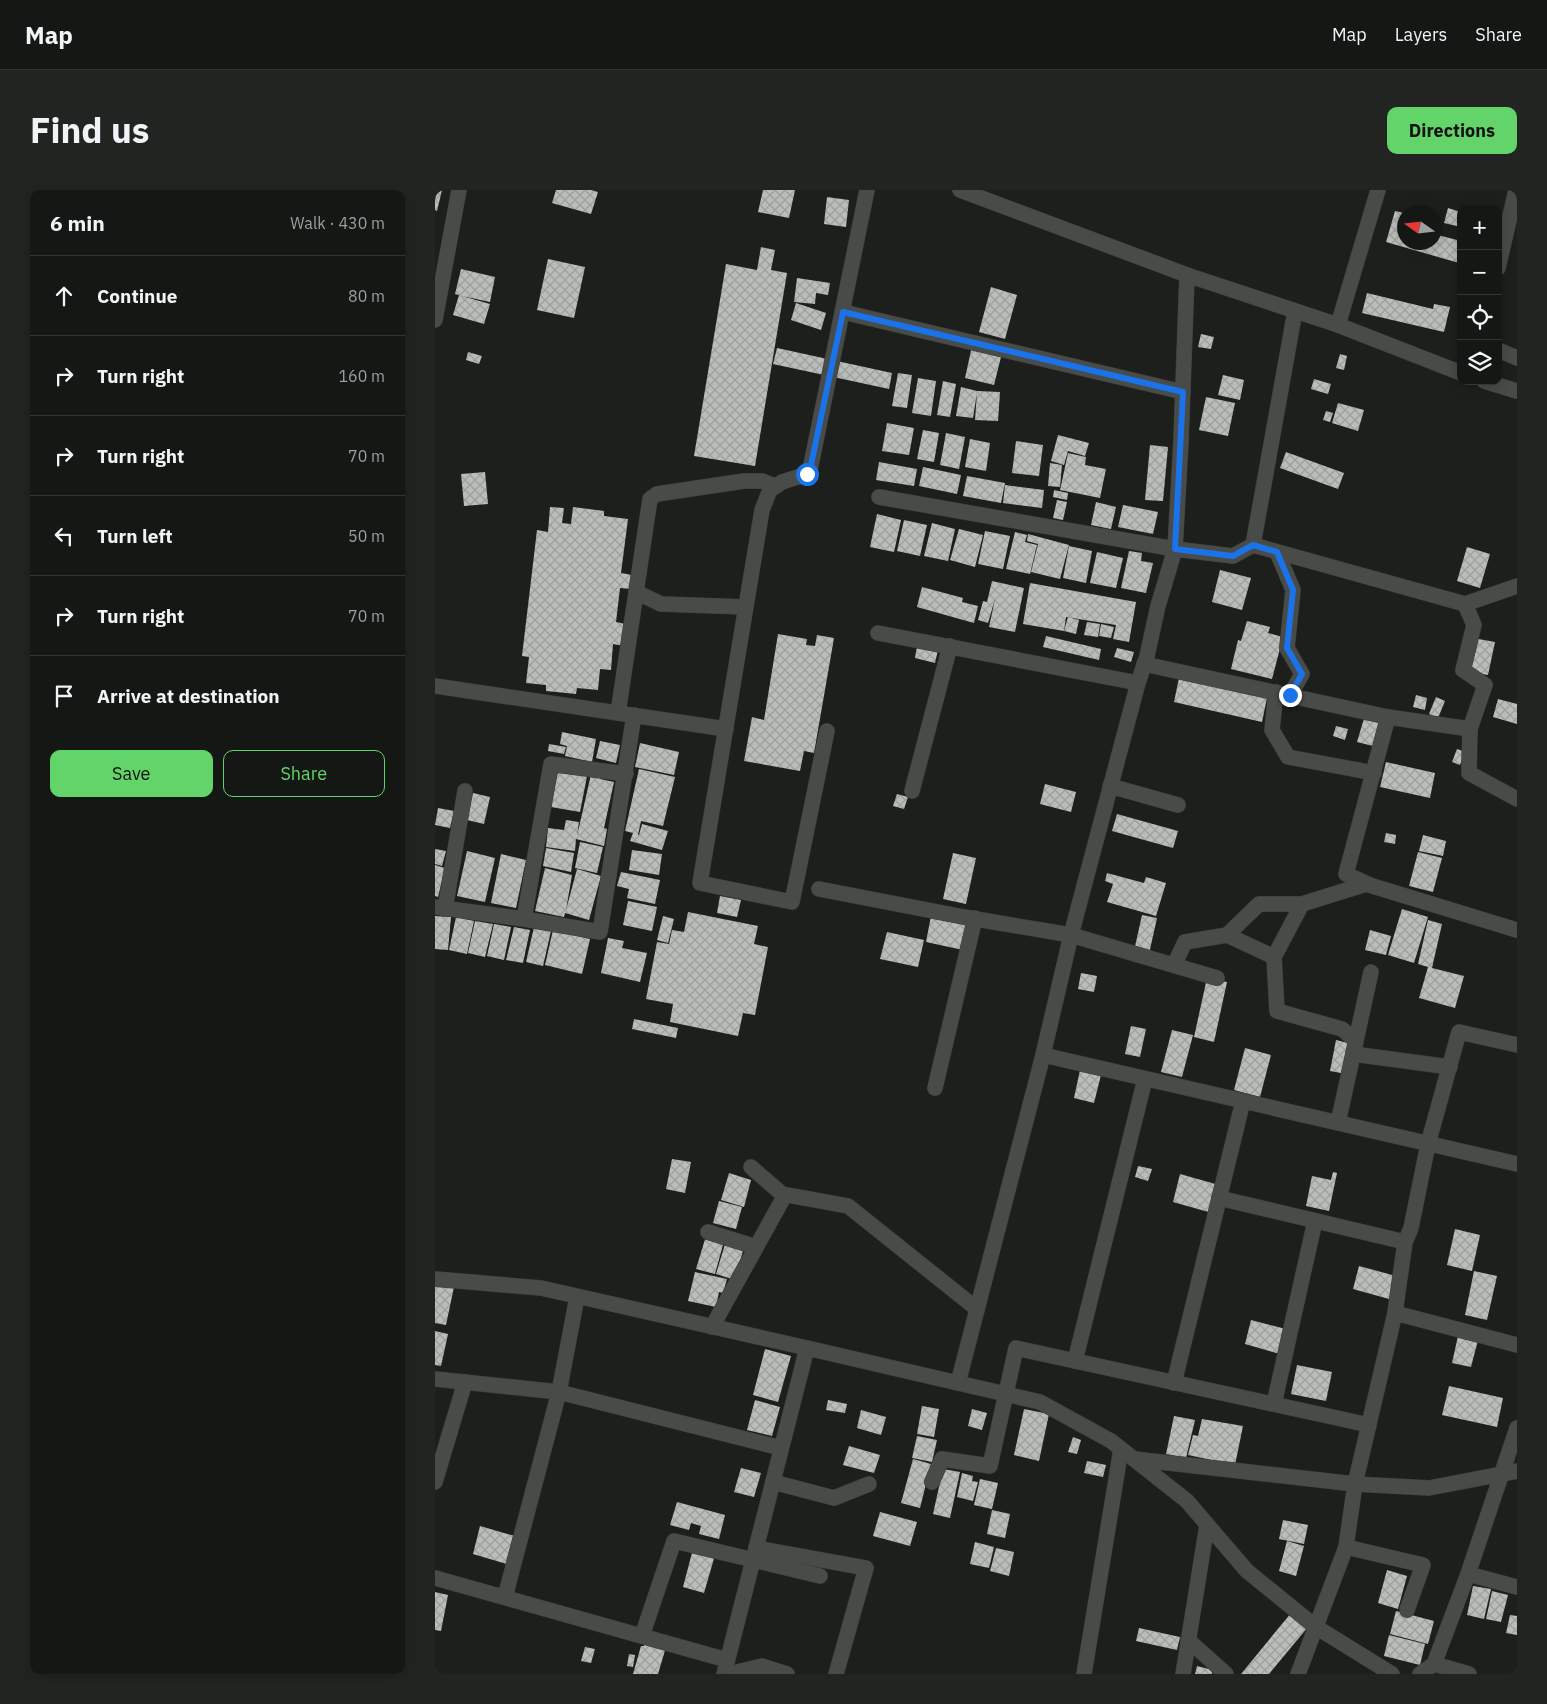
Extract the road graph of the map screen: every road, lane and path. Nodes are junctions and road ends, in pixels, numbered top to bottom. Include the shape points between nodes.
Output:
1 (459, 190) edge
2 (867, 190) edge
3 (959, 190) edge
4 (1378, 190) edge
5 (1516, 190) edge
6 (1502, 251) edge
7 (440, 268) edge
8 (1187, 276) junction
9 (1295, 311) junction
10 (843, 312) junction
11 (435, 320) edge
12 (1338, 326) junction
13 (1502, 352) edge
14 (1517, 358) edge
15 (1457, 371) edge
16 (1497, 385) edge
17 (1517, 391) edge
18 (1183, 392) junction
19 (775, 486) junction
20 (879, 497) dead end
21 (1253, 545) junction
22 (1175, 549) junction
23 (1277, 552) junction
24 (1517, 586) edge
25 (636, 592) junction
26 (1465, 604) junction
27 (746, 607) junction
28 (878, 633) dead end
29 (950, 646) junction
30 (1144, 664) junction
31 (1138, 683) junction
32 (435, 686) edge
33 (1283, 694) junction
34 (618, 713) junction
35 (634, 716) junction
36 (1388, 717) junction
37 (726, 729) junction
38 (1470, 729) junction
39 (827, 731) dead end
40 (1374, 773) junction
41 (626, 774) junction
42 (1110, 786) junction
43 (465, 791) dead end
44 (912, 791) dead end
45 (1517, 799) edge
46 (1178, 805) dead end
47 (1370, 885) junction
48 (819, 889) dead end
49 (1302, 904) junction
50 (440, 908) edge
51 (975, 918) junction
52 (524, 920) junction
53 (1517, 930) edge
54 (1071, 935) junction
55 (1227, 936) junction
56 (1274, 957) junction
57 (1174, 965) junction
58 (1371, 972) dead end
59 (1217, 978) dead end
60 (1517, 1045) edge
61 (1355, 1048) junction
62 (1043, 1055) junction
63 (1449, 1067) junction
64 (1145, 1079) junction
65 (935, 1088) dead end
66 (1243, 1101) junction
67 (1338, 1123) junction
68 (1428, 1144) junction
69 (1517, 1164) edge
70 (751, 1167) dead end
71 (785, 1195) junction
72 (1219, 1198) junction
73 (1315, 1221) junction
74 (708, 1232) dead end
75 (1405, 1242) junction
76 (756, 1247) junction
77 (435, 1279) edge
78 (577, 1297) junction
79 (977, 1310) junction
80 (1395, 1313) junction
81 (713, 1327) junction
82 (1517, 1345) edge
83 (807, 1348) junction
84 (1075, 1361) junction
85 (435, 1379) edge
86 (465, 1382) junction
87 (1174, 1382) junction
88 (958, 1383) junction
89 (559, 1392) junction
90 (1007, 1394) junction
91 (1274, 1404) junction
92 (1369, 1425) junction
93 (1517, 1428) edge
94 (781, 1448) junction
95 (1121, 1448) junction
96 (1133, 1459) junction
97 (1517, 1471) edge
98 (1501, 1474) junction
99 (435, 1482) edge
100 (773, 1482) junction
101 (932, 1482) dead end
102 (869, 1484) dead end
103 (1355, 1484) junction
104 (1207, 1524) junction
105 (1346, 1547) junction
106 (755, 1553) junction
107 (1468, 1574) junction
108 (820, 1576) dead end
109 (435, 1578) edge
110 (1517, 1587) edge
111 (505, 1597) junction
112 (1407, 1610) dead end
113 (1316, 1627) junction
114 (642, 1636) junction
115 (1188, 1640) junction
116 (1433, 1664) junction
117 (727, 1669) edge
118 (787, 1674) edge
119 (836, 1674) edge
120 (1084, 1674) edge
121 (1183, 1674) edge
122 (1226, 1674) edge
123 (1298, 1674) edge
124 (1392, 1674) edge
125 (1419, 1674) edge
126 (1469, 1674) edge

1 - 7 street
2 - 10 street
3 - 8 street
4 - 12 street
5 - 6 street
7 - 11 street
8 - 9 street
8 - 18 street
9 - 12 street
9 - 21 street
10 - 18 street
10 - 19 street via 811,465 807,474
12 - 15 street
13 - 14 street
16 - 17 street
18 - 22 street
19 - 25 street via 762,481 744,481 657,494 650,499
19 - 27 street via 762,510
20 - 22 street
21 - 22 street via 1233,556
21 - 23 street
22 - 30 street
23 - 26 street
23 - 33 street via 1293,590 1287,648 1302,674
24 - 26 street
25 - 27 street via 661,604
25 - 34 street
26 - 38 street via 1474,625 1463,670 1485,685
27 - 37 street
28 - 29 street
29 - 31 street
29 - 44 street
30 - 31 street
30 - 33 street
31 - 42 street
32 - 34 street
33 - 36 street
33 - 40 street via 1272,730 1288,757
34 - 35 street
35 - 37 street
35 - 41 street
36 - 38 street
36 - 40 street
37 - 39 street via 701,883 792,902
38 - 45 street via 1469,773
40 - 47 street via 1346,874
41 - 52 street via 551,764
41 - 52 street via 600,932
42 - 46 street
42 - 54 street
43 - 50 street
47 - 49 street
47 - 53 street
48 - 51 street
49 - 55 street via 1259,904
49 - 56 street
50 - 52 street
51 - 54 street
51 - 65 street
54 - 57 street
54 - 62 street
55 - 56 street
55 - 57 street via 1185,942
56 - 61 street via 1277,1011 1342,1029
57 - 59 street
58 - 61 street
60 - 63 street via 1459,1032
61 - 63 street
61 - 67 street
62 - 64 street
62 - 79 street
63 - 68 street
64 - 66 street
64 - 84 street
66 - 67 street
66 - 72 street
67 - 68 street
68 - 69 street
68 - 75 street via 1411,1228
70 - 71 street
71 - 76 street
71 - 79 street via 848,1206
72 - 73 street
72 - 87 street
73 - 75 street
73 - 91 street
74 - 76 street
75 - 80 street
76 - 81 street
77 - 78 street via 541,1288
78 - 81 street
78 - 89 street
79 - 88 street
80 - 82 street
80 - 92 street
81 - 83 street
83 - 88 street
83 - 94 street
84 - 87 street
84 - 90 street via 1016,1348
85 - 86 street
86 - 89 street
86 - 99 street
87 - 91 street
88 - 90 street
89 - 94 street
89 - 111 street
90 - 95 street via 1040,1402
90 - 101 street via 990,1466 942,1459
91 - 92 street
92 - 103 street
93 - 98 street
94 - 100 street
95 - 96 street
95 - 120 street
96 - 103 street
96 - 104 street via 1187,1501
97 - 98 street
98 - 103 street via 1429,1488
98 - 107 street
100 - 102 street via 834,1498
100 - 106 street
103 - 105 street
104 - 113 street via 1247,1571
104 - 115 street
105 - 112 street via 1423,1565
105 - 113 street
106 - 108 street
106 - 114 street via 673,1541
106 - 117 street
106 - 119 street via 866,1568
107 - 110 street
107 - 116 street
109 - 111 street
111 - 114 street
113 - 123 street
113 - 124 street
114 - 117 street
115 - 121 street
115 - 122 street
116 - 125 street
116 - 126 street
117 - 118 street via 763,1666

